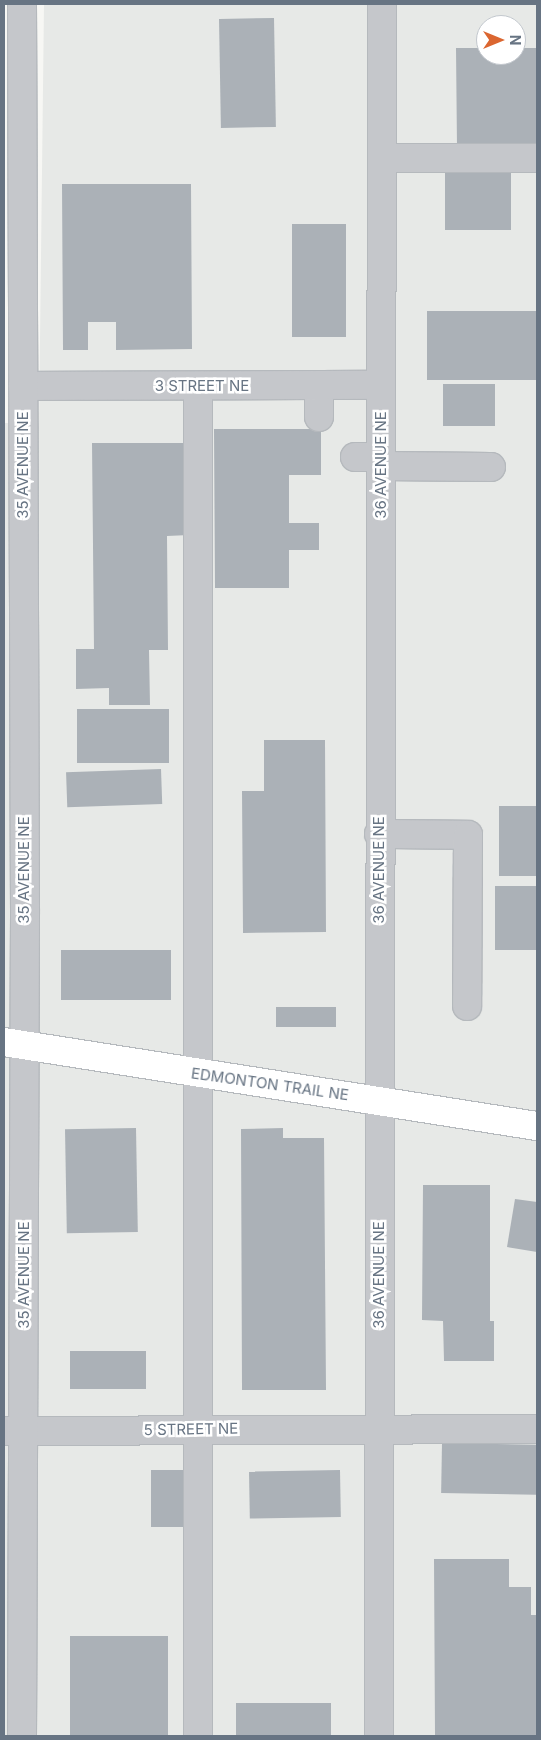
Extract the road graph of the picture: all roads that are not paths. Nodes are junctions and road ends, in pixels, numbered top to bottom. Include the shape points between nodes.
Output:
1 (22, 4) edge
2 (382, 4) edge
3 (382, 158) junction
4 (537, 158) edge
5 (23, 386) junction
6 (198, 386) junction
7 (319, 386) junction
8 (381, 386) junction
9 (319, 417) dead end
10 (372, 460) junction
11 (491, 467) dead end
12 (14, 762) edge
13 (379, 834) junction
14 (14, 910) edge
15 (467, 1006) dead end
16 (14, 1043) edge
17 (197, 1074) junction
18 (379, 1100) junction
19 (537, 1126) edge
20 (197, 1428) junction
21 (379, 1428) junction
22 (537, 1429) edge
23 (14, 1431) edge
24 (22, 1736) edge
25 (198, 1736) edge
26 (379, 1736) edge

1 - 5 street, 35 AVENUE NE
2 - 3 street, 36 AVENUE NE
3 - 4 street
3 - 8 street, 36 AVENUE NE
5 - 6 street, 3 STREET NE
5 - 12 street, 35 AVENUE NE
6 - 7 street, 3 STREET NE
6 - 17 street
7 - 8 street, 3 STREET NE
7 - 9 street
8 - 10 street, 36 AVENUE NE
10 - 11 street
10 - 13 street, 36 AVENUE NE
12 - 14 street, 35 AVENUE NE
13 - 15 street via 468,835
13 - 18 street, 36 AVENUE NE
14 - 16 street, 35 AVENUE NE
16 - 17 main road, EDMONTON TRAIL NE
16 - 23 street, 35 AVENUE NE
17 - 18 main road, EDMONTON TRAIL NE
17 - 20 street
18 - 19 main road, EDMONTON TRAIL NE
18 - 21 street, 36 AVENUE NE
20 - 21 street, 5 STREET NE
20 - 23 street, 5 STREET NE
20 - 25 street
21 - 22 street, 5 STREET NE
21 - 26 street, 36 AVENUE NE
23 - 24 street, 35 AVENUE NE

